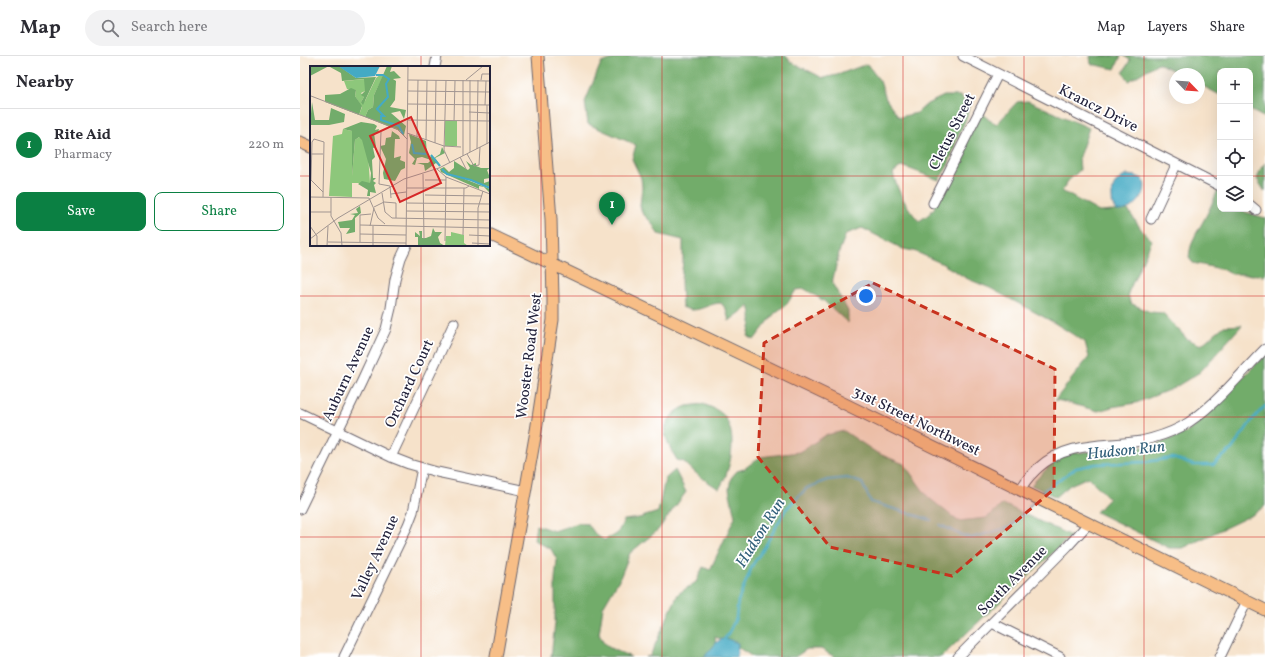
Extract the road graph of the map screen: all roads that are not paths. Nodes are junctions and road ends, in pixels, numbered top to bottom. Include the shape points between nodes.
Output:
1 (437, 56) edge
2 (538, 56) edge
3 (963, 56) edge
4 (435, 66) edge
5 (998, 74) junction
6 (300, 142) edge
7 (310, 147) edge
8 (1176, 165) junction
9 (1217, 185) edge
10 (932, 203) dead end
11 (1151, 219) dead end
12 (490, 234) edge
13 (406, 246) edge
14 (553, 265) junction
15 (454, 323) dead end
16 (1265, 349) edge
17 (300, 414) edge
18 (338, 431) junction
19 (391, 457) junction
20 (422, 468) junction
21 (1021, 490) junction
22 (526, 491) junction
23 (300, 509) edge
24 (1088, 524) junction
25 (1248, 601) junction
26 (1265, 610) edge
27 (992, 623) junction
28 (344, 657) edge
29 (496, 657) edge
30 (958, 657) edge
31 (1060, 657) edge
32 (1220, 657) edge

1 - 4 street
2 - 14 main road, Wooster Road West
3 - 5 street, Krancz Drive
5 - 8 street, Krancz Drive
5 - 10 street, Cletus Street
6 - 7 main road
8 - 9 street, Krancz Drive
8 - 11 street
12 - 14 main road, 31st Street Northwest
13 - 18 street, Auburn Avenue via 400,258 386,329
14 - 21 main road, 31st Street Northwest
14 - 22 main road, Wooster Road West via 552,320
15 - 19 street, Orchard Court
16 - 21 street via 1206,408 1181,427 1140,441 1078,447 1060,453 1040,466 1023,484
17 - 18 street
18 - 19 street
18 - 23 street, Auburn Avenue
19 - 20 street
20 - 22 street
20 - 28 street, Valley Avenue via 408,525
21 - 24 main road, 31st Street Northwest
22 - 29 main road, Wooster Road West
24 - 25 main road, 31st Street Northwest
24 - 27 street, South Avenue
25 - 26 main road, 31st Street Northwest
25 - 32 street
27 - 30 street, South Avenue
27 - 31 street

